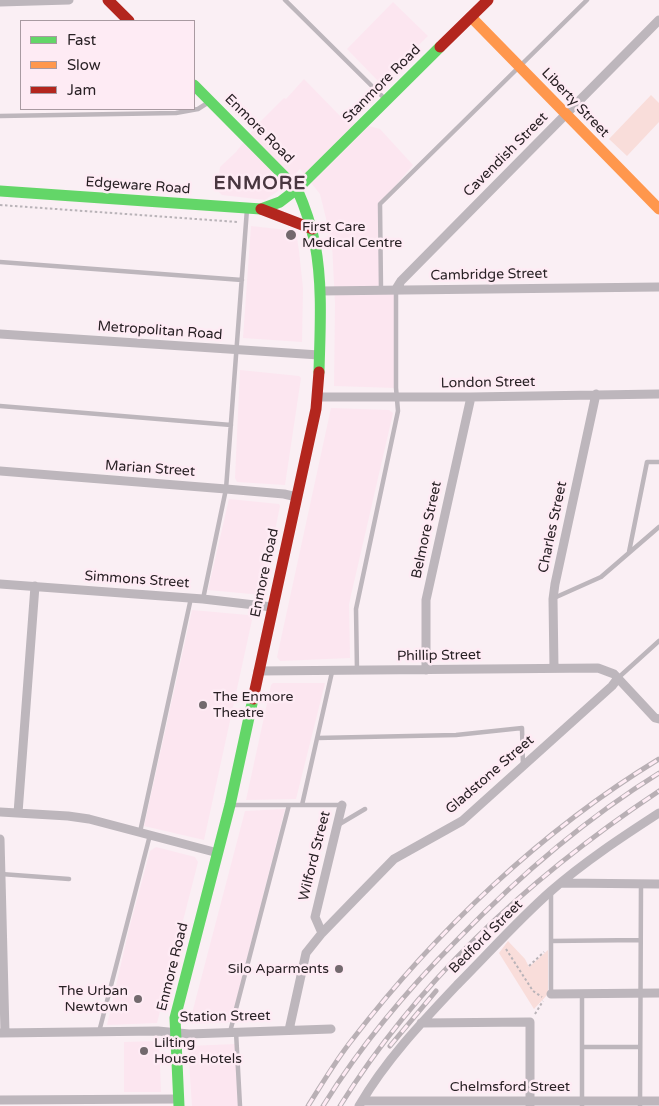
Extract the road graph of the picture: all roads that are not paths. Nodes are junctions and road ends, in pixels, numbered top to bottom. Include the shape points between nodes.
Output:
1 (69, 0) edge
2 (108, 0) edge
3 (285, 0) edge
4 (488, 0) edge
5 (587, 0) edge
6 (0, 2) edge
7 (471, 17) junction
8 (128, 20) edge
9 (659, 20) edge
10 (520, 67) junction
11 (195, 86) edge
12 (210, 101) junction
13 (387, 101) junction
14 (195, 109) edge
15 (191, 110) edge
16 (566, 114) junction
17 (0, 116) edge
18 (297, 189) junction
19 (0, 191) edge
20 (247, 209) junction
21 (261, 209) junction
22 (659, 209) edge
23 (313, 229) junction
24 (0, 262) edge
25 (242, 280) junction
26 (659, 287) edge
27 (396, 289) junction
28 (382, 290) junction
29 (320, 291) junction
30 (0, 334) edge
31 (237, 349) junction
32 (319, 355) junction
33 (596, 394) junction
34 (659, 394) edge
35 (318, 397) junction
36 (397, 397) junction
37 (471, 397) junction
38 (0, 406) edge
39 (231, 425) junction
40 (659, 462) edge
41 (0, 471) edge
42 (226, 489) junction
43 (297, 497) junction
44 (659, 526) edge
45 (629, 552) junction
46 (0, 584) edge
47 (35, 586) junction
48 (191, 598) junction
49 (203, 599) junction
50 (553, 599) junction
51 (272, 607) junction
52 (659, 641) edge
53 (554, 668) junction
54 (426, 670) junction
55 (357, 671) junction
56 (258, 672) junction
57 (332, 672) junction
58 (618, 678) junction
59 (659, 719) edge
60 (317, 738) junction
61 (523, 766) junction
62 (230, 805) junction
63 (289, 805) junction
64 (302, 805) junction
65 (342, 805) joint
66 (364, 809) dead end
67 (0, 812) edge
68 (18, 813) junction
69 (659, 813) edge
70 (336, 827) junction
71 (140, 832) junction
72 (150, 835) junction
73 (0, 839) edge
74 (218, 853) junction
75 (1, 874) edge
76 (69, 879) dead end
77 (561, 883) junction
78 (641, 884) junction
79 (659, 884) edge
80 (551, 891) junction
81 (322, 934) junction
82 (640, 940) junction
83 (551, 943) junction
84 (2, 970) edge
85 (582, 993) junction
86 (640, 993) junction
87 (659, 993) edge
88 (552, 994) joint
89 (421, 1023) junction
90 (330, 1029) dead end
91 (289, 1030) junction
92 (99, 1032) junction
93 (174, 1032) junction
94 (233, 1032) junction
95 (3, 1033) edge
96 (582, 1047) junction
97 (640, 1047) junction
98 (0, 1100) edge
99 (659, 1101) edge
100 (178, 1102) edge
101 (360, 1103) edge
102 (401, 1103) edge
103 (475, 1103) edge
104 (530, 1103) edge
105 (582, 1103) edge
106 (640, 1103) edge
107 (240, 1106) edge

1 - 6 street
2 - 8 main road
3 - 13 lane
4 - 7 main road, Stanmore Road
5 - 10 lane
7 - 10 main road, Liberty Street
7 - 13 main road, Stanmore Road
9 - 16 street, Cavendish Street
10 - 16 main road, Liberty Street
10 - 28 lane via 380,204
11 - 12 main road, Enmore Road
12 - 14 lane
12 - 18 main road, Enmore Road
13 - 18 main road, Stanmore Road
15 - 17 lane
16 - 22 main road, Liberty Street
16 - 27 street, Cavendish Street
18 - 21 main road, Edgeware Road via 280,204
18 - 23 main road, Enmore Road
19 - 20 main road, Edgeware Road
20 - 21 main road, Edgeware Road
20 - 25 lane
21 - 23 main road via 300,221
23 - 29 main road, Enmore Road
24 - 25 lane
25 - 31 lane
26 - 27 street, Cambridge Street
27 - 28 street, Cambridge Street
27 - 36 lane
28 - 29 street, Cambridge Street
29 - 32 main road, Enmore Road
30 - 31 street, Metropolitan Road
31 - 32 street, Metropolitan Road
31 - 39 lane
32 - 35 main road, Enmore Road
33 - 34 street, London Street
33 - 37 street, London Street
33 - 50 street, Charles Street
35 - 36 street, London Street
35 - 43 main road, Enmore Road
36 - 37 street, London Street
36 - 55 lane via 398,411 356,609
37 - 54 street, Belmore Street via 426,600
38 - 39 lane
39 - 42 lane
40 - 45 lane via 647,462
41 - 42 street, Marian Street
42 - 43 street, Marian Street
42 - 49 lane
43 - 51 main road, Enmore Road
44 - 45 lane
45 - 50 lane via 601,577
46 - 47 street, Simmons Street
47 - 48 street, Simmons Street
47 - 68 street
48 - 49 street, Simmons Street
48 - 71 lane
49 - 51 street, Simmons Street
50 - 53 street, Charles Street
51 - 56 main road, Enmore Road
52 - 58 lane, Gladstone Street
53 - 54 street, Phillip Street
53 - 58 street, Phillip Street via 598,668
54 - 55 street, Phillip Street
55 - 57 street, Phillip Street
56 - 57 street, Phillip Street
56 - 62 main road, Enmore Road
57 - 60 lane
58 - 59 street
58 - 61 street, Gladstone Street
60 - 61 lane via 456,735 522,728
60 - 64 lane
61 - 81 street, Gladstone Street via 462,821 394,859
62 - 63 lane, Wilford Street
62 - 74 main road, Enmore Road
63 - 64 lane, Wilford Street
63 - 94 lane
64 - 65 lane, Wilford Street
65 - 70 street, Wilford Street
66 - 70 lane
67 - 68 street
68 - 71 street via 89,819
69 - 77 street, Bedford Street
70 - 81 street, Wilford Street via 314,916
71 - 72 street
72 - 74 street
72 - 92 lane
73 - 75 street
74 - 93 main road, Enmore Road
75 - 76 lane
75 - 84 street
77 - 78 street
77 - 80 street, Bedford Street
78 - 79 street
78 - 82 lane
80 - 83 lane
80 - 89 street, Bedford Street
81 - 91 street, Gladstone Street via 306,954
82 - 83 lane
82 - 86 lane
83 - 88 lane
84 - 95 street
85 - 86 street
85 - 88 street
85 - 96 lane
86 - 87 street
86 - 97 lane
89 - 101 street, Bedford Street
89 - 104 street via 530,1022
90 - 91 street, Station Street
91 - 94 street, Station Street
92 - 93 street, Station Street
92 - 95 street, Station Street
93 - 94 street, Station Street
93 - 100 main road, Enmore Road
94 - 107 lane
96 - 97 lane
96 - 105 lane
97 - 106 lane
98 - 100 street
99 - 106 street, Chelmsford Street
101 - 102 street, Chelmsford Street
102 - 103 street, Chelmsford Street
103 - 104 street, Chelmsford Street
104 - 105 street, Chelmsford Street
105 - 106 street, Chelmsford Street

